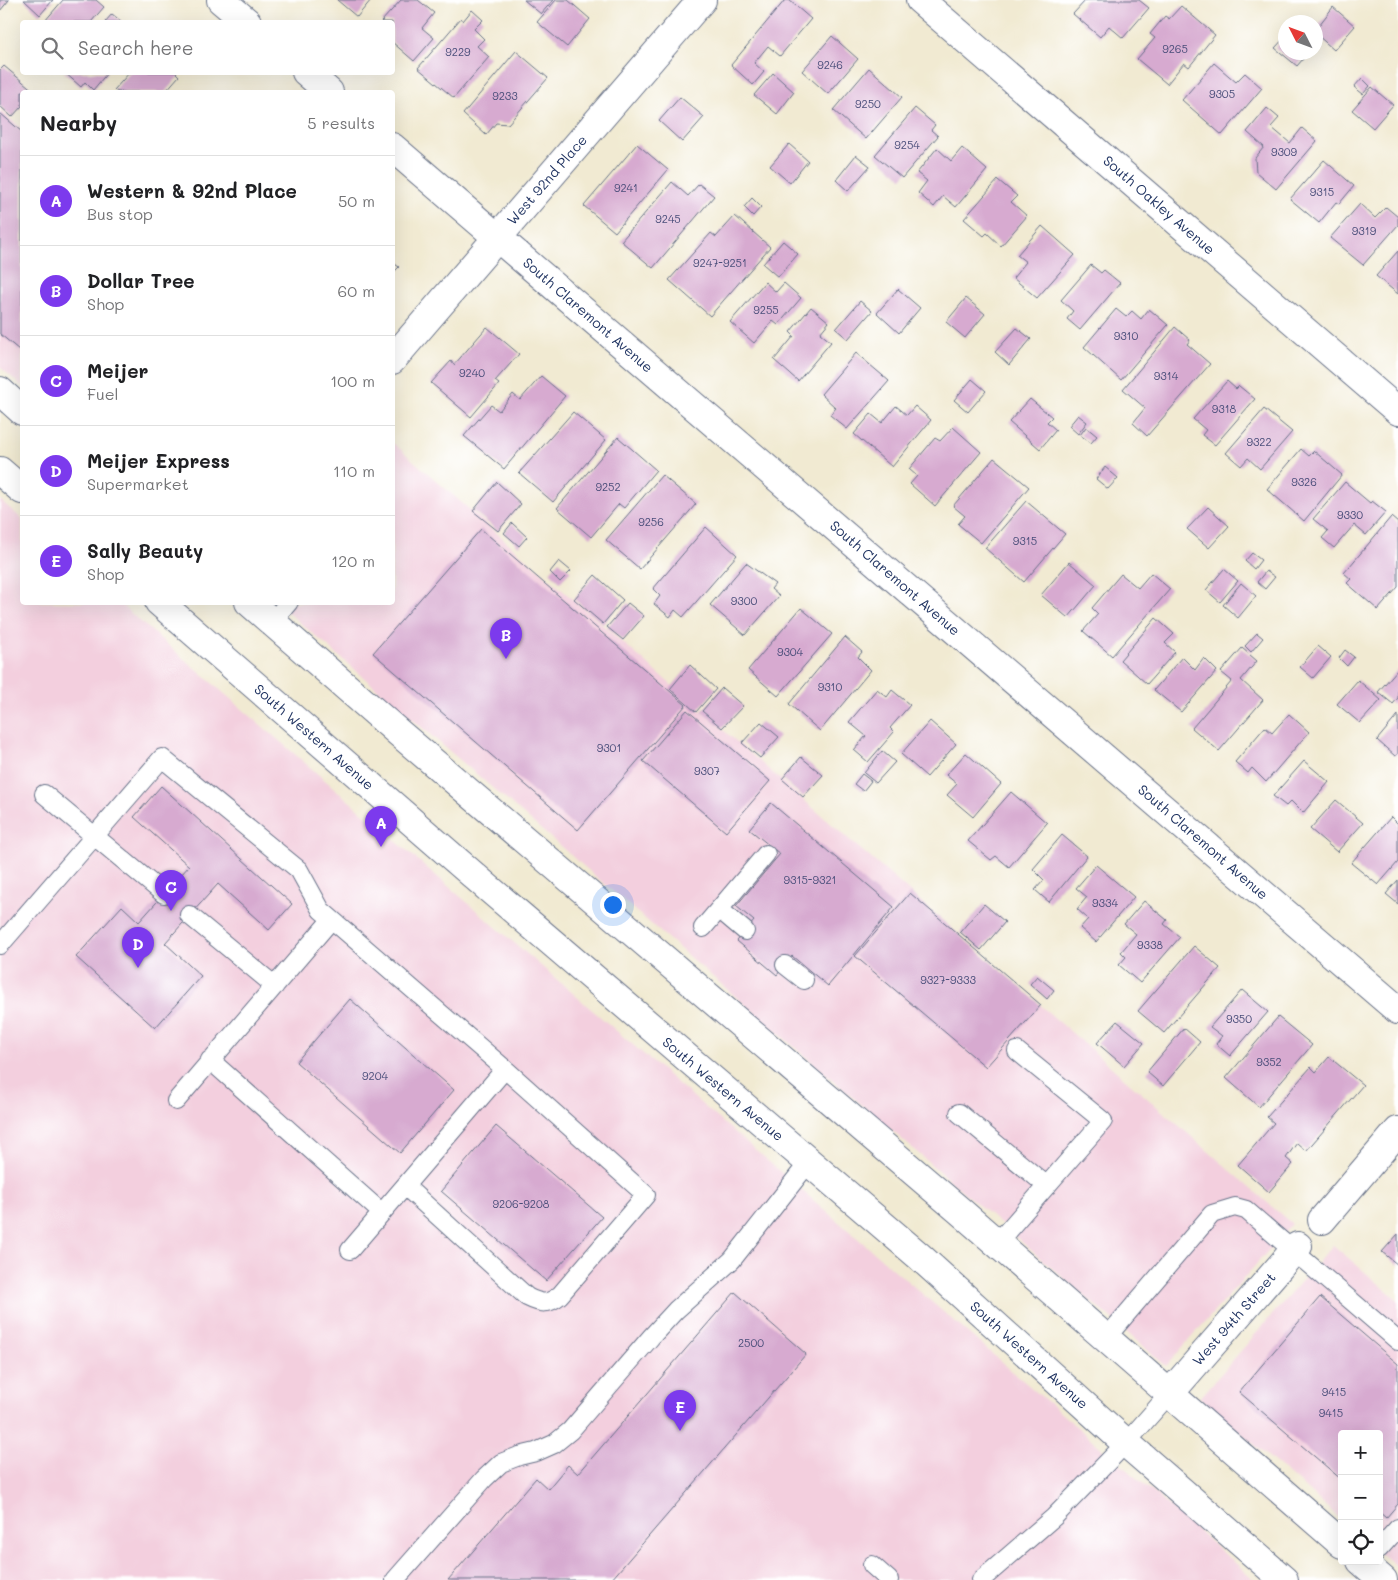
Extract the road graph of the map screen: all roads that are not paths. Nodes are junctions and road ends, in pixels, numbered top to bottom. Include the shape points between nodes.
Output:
1 (221, 0) edge
2 (702, 0) edge
3 (920, 0) edge
4 (246, 20) edge
5 (309, 75) edge
6 (327, 90) edge
7 (395, 150) edge
8 (498, 238) junction
9 (395, 357) edge
10 (1398, 411) edge
11 (0, 471) edge
12 (20, 488) edge
13 (258, 605) edge
14 (169, 606) edge
15 (280, 612) edge
16 (44, 794) dead end
17 (94, 836) junction
18 (766, 854) dead end
19 (164, 894) dead end
20 (719, 909) junction
21 (189, 915) dead end
22 (332, 920) junction
23 (703, 928) dead end
24 (745, 931) dead end
25 (0, 945) edge
26 (785, 964) dead end
27 (804, 980) dead end
28 (275, 986) junction
29 (1398, 1010) edge
30 (1017, 1051) dead end
31 (210, 1060) junction
32 (504, 1069) junction
33 (176, 1101) dead end
34 (959, 1113) dead end
35 (1398, 1131) edge
36 (809, 1162) junction
37 (405, 1186) junction
38 (1047, 1186) junction
39 (382, 1213) junction
40 (1322, 1220) dead end
41 (997, 1244) junction
42 (1296, 1248) junction
43 (350, 1250) dead end
44 (1106, 1338) junction
45 (1398, 1341) edge
46 (1170, 1393) junction
47 (1126, 1442) junction
48 (1398, 1528) edge
49 (1338, 1540) edge
50 (1383, 1548) edge
51 (872, 1565) dead end
52 (395, 1580) edge
53 (889, 1580) edge
54 (981, 1580) edge
55 (1284, 1580) edge

1 - 4 main road
2 - 8 main road, West 92nd Place
3 - 10 main road, South Oakley Avenue
5 - 6 main road
7 - 8 main road, South Claremont Avenue
8 - 9 main road, West 92nd Place
8 - 29 main road, South Claremont Avenue
11 - 12 main road
13 - 15 main road
14 - 36 main road, South Western Avenue via 487,887
15 - 41 main road
16 - 17 lane
17 - 19 lane
17 - 22 lane via 162,758 298,870 321,910
17 - 25 lane
18 - 20 lane
20 - 23 lane
20 - 24 lane
21 - 28 lane
22 - 28 lane
22 - 32 lane
26 - 27 lane
28 - 31 lane
30 - 38 lane via 1103,1121
31 - 33 lane
31 - 39 lane
32 - 37 lane
32 - 37 lane via 646,1195 560,1295 551,1302 539,1303 527,1297
34 - 38 lane
35 - 40 main road
36 - 47 main road, South Western Avenue
36 - 52 lane via 732,1260 657,1330 570,1431 554,1444 502,1463
37 - 39 lane
38 - 41 lane
39 - 43 lane
41 - 44 main road
42 - 44 lane via 1246,1210 1235,1206 1212,1214
42 - 45 lane
42 - 46 main road, West 94th Street
44 - 46 main road
46 - 47 lane
46 - 49 main road
47 - 54 lane via 1054,1517
47 - 55 main road, South Western Avenue
48 - 50 lane
51 - 53 lane

